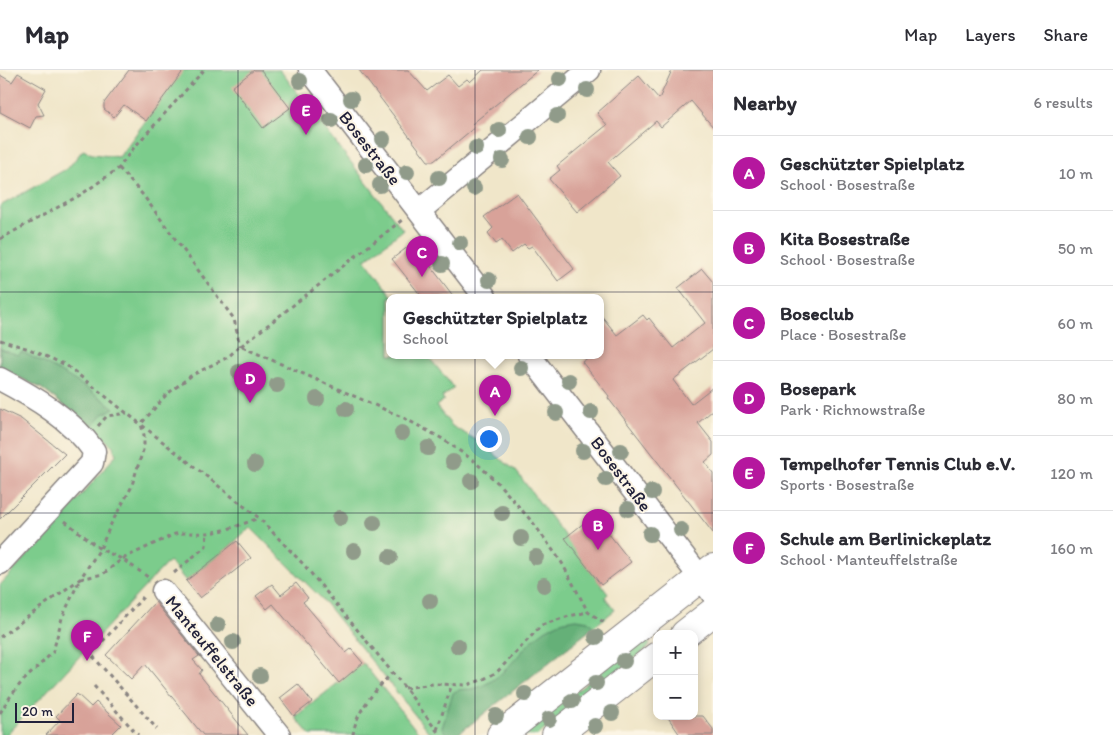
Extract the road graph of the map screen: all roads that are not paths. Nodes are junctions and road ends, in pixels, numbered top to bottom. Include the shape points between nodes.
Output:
1 (310, 70) edge
2 (589, 70) edge
3 (411, 216) junction
4 (482, 294) edge
5 (532, 359) edge
6 (0, 379) edge
7 (0, 563) edge
8 (709, 580) edge
9 (158, 585) road end
10 (713, 612) edge
11 (655, 626) edge
12 (690, 630) edge
13 (653, 659) edge
14 (279, 735) edge
15 (501, 735) edge
16 (556, 735) edge

1 - 3 street, Bosestraße
2 - 3 street
3 - 4 street, Bosestraße
5 - 8 street, Bosestraße
6 - 7 street via 39,400 93,442 92,463
8 - 11 main road
9 - 14 street, Manteuffelstraße
10 - 12 main road
11 - 15 main road
13 - 16 main road

